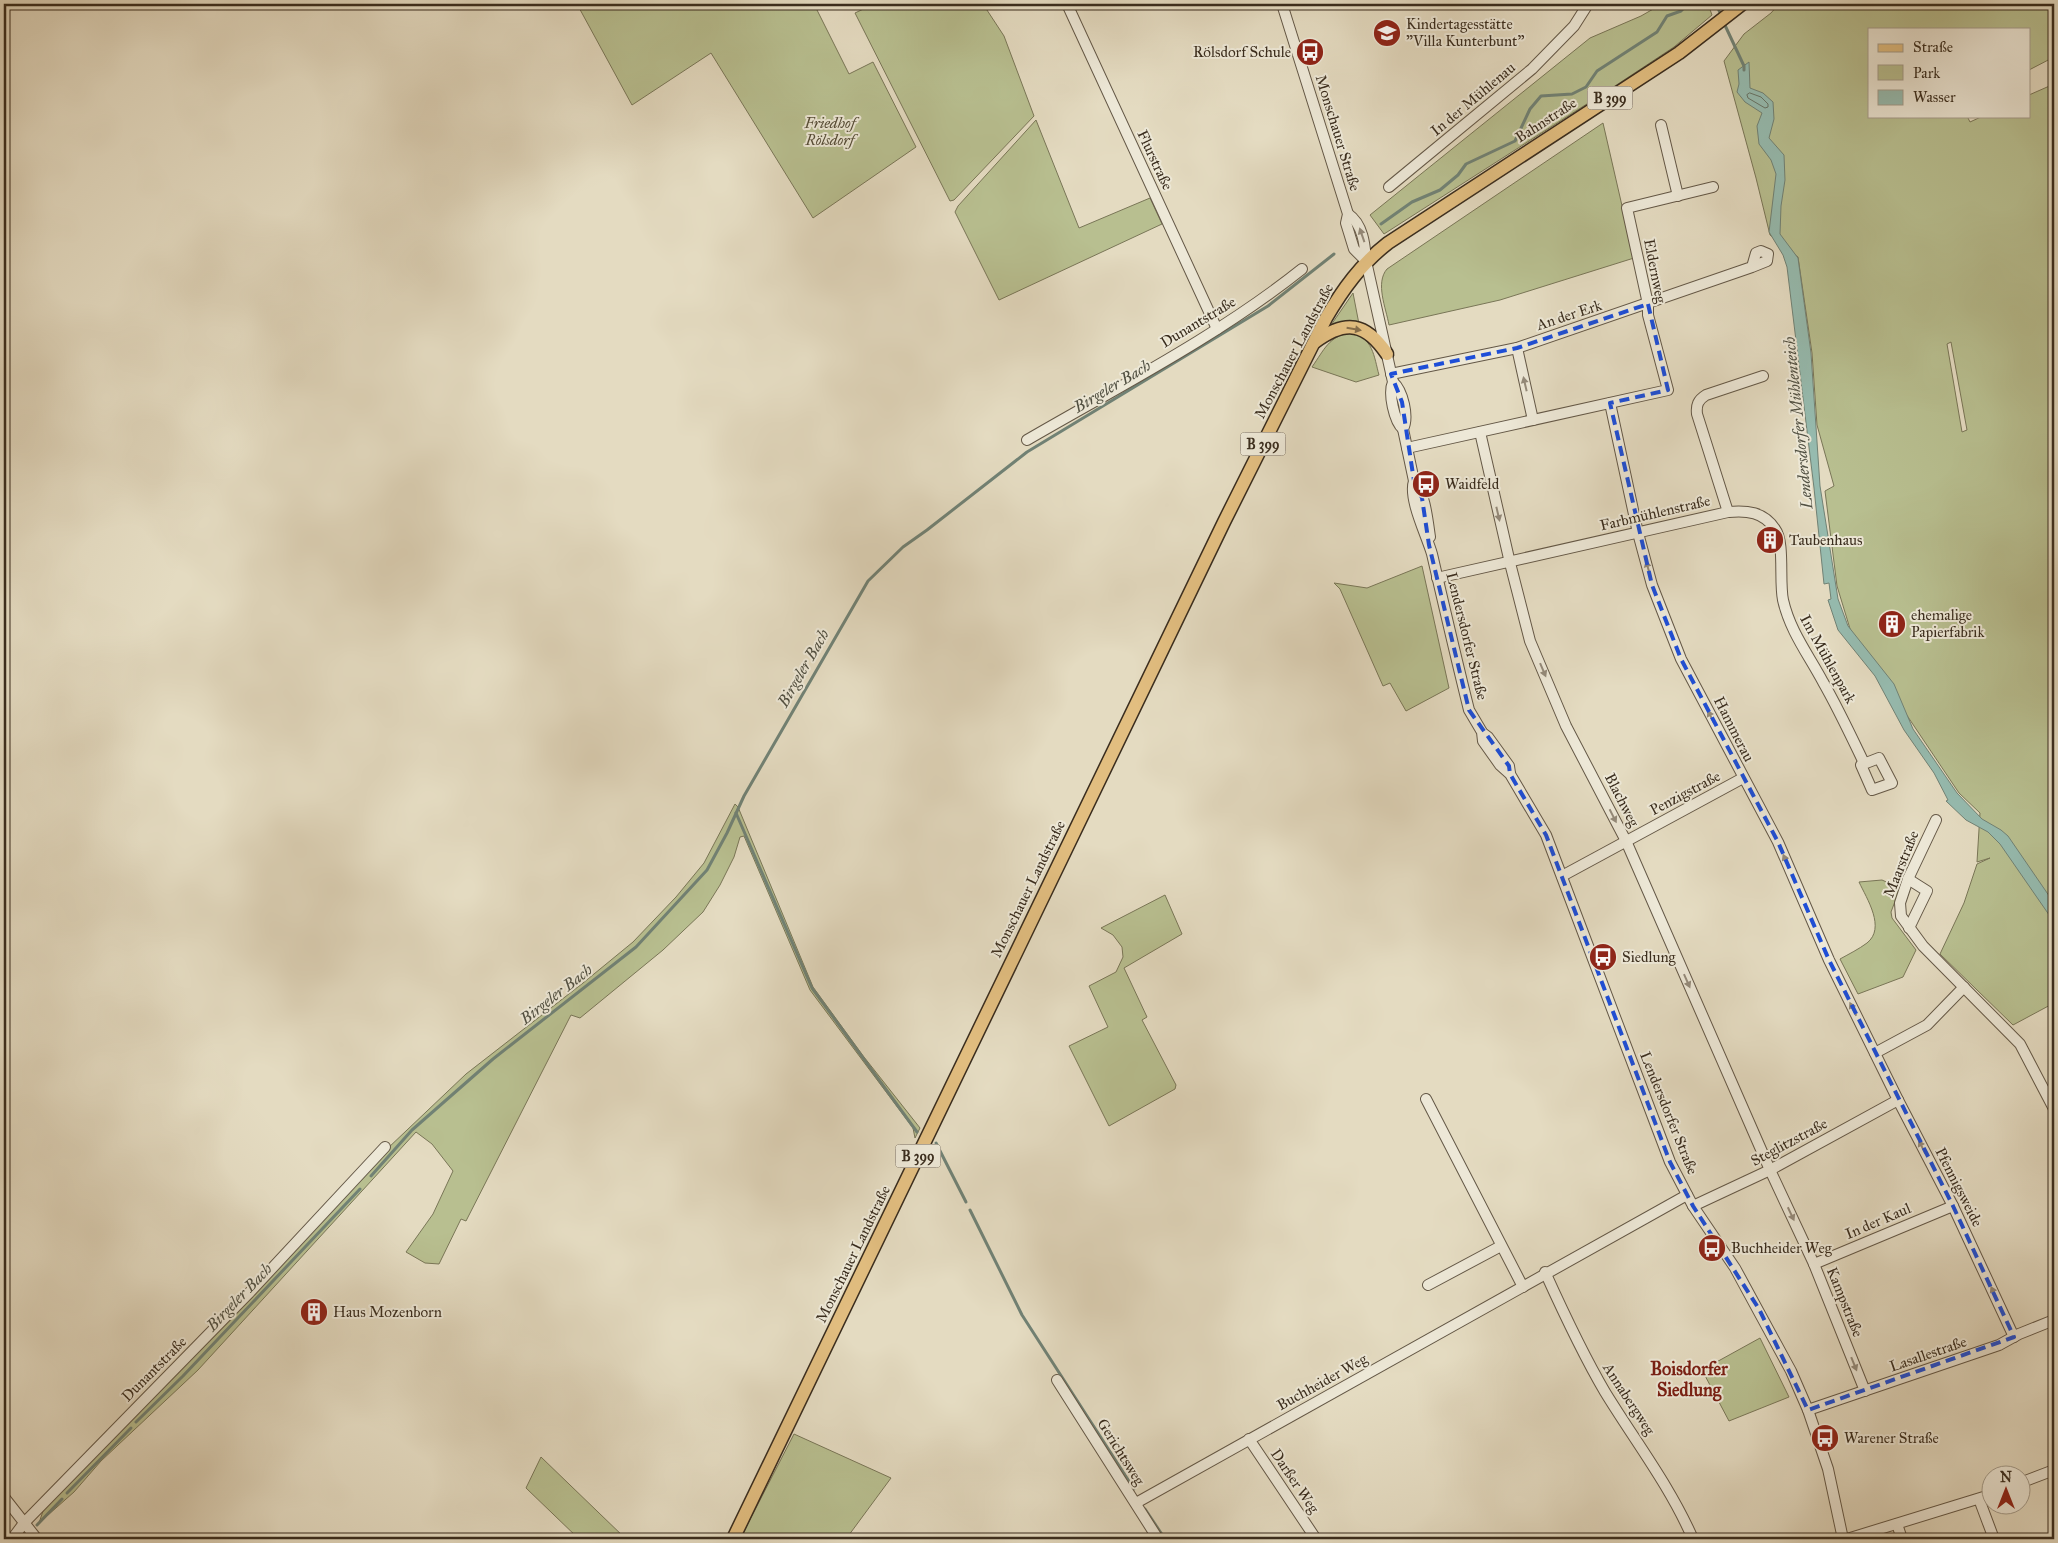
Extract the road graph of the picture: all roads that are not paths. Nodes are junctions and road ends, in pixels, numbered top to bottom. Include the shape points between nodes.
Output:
1 (1067, 4) edge
2 (1282, 4) edge
3 (1588, 4) edge
4 (1742, 4) edge
5 (1661, 126) dead end
6 (1389, 187) dead end
7 (1713, 188) dead end
8 (1678, 196) junction
9 (1366, 261) junction
10 (1752, 267) dead end
11 (1302, 268) dead end
12 (1648, 304) junction
13 (1217, 330) junction
14 (1315, 342) junction
15 (1517, 348) junction
16 (1388, 354) junction
17 (1763, 376) dead end
18 (1392, 378) junction
19 (1610, 403) junction
20 (1534, 420) junction
21 (1480, 432) junction
22 (1027, 440) dead end
23 (1407, 448) junction
24 (1728, 512) junction
25 (1638, 533) junction
26 (1510, 563) junction
27 (1437, 578) junction
28 (1864, 763) dead end
29 (1743, 778) junction
30 (1936, 820) dead end
31 (1626, 841) junction
32 (1562, 876) junction
33 (1908, 879) junction
34 (1909, 928) junction
35 (1964, 986) junction
36 (1875, 1052) junction
37 (1426, 1099) dead end
38 (1898, 1100) junction
39 (2054, 1109) edge
40 (385, 1147) dead end
41 (1770, 1170) junction
42 (1687, 1195) junction
43 (1693, 1206) junction
44 (1953, 1206) junction
45 (1501, 1246) junction
46 (1814, 1264) junction
47 (1546, 1272) junction
48 (1428, 1285) dead end
49 (1523, 1287) junction
50 (2054, 1320) edge
51 (2014, 1337) junction
52 (1057, 1380) dead end
53 (1865, 1391) junction
54 (1808, 1410) junction
55 (1249, 1439) junction
56 (2054, 1470) edge
57 (2030, 1479) edge
58 (4, 1497) edge
59 (1979, 1499) joint
60 (1136, 1503) junction
61 (24, 1523) junction
62 (1897, 1524) junction
63 (12, 1539) edge
64 (37, 1539) edge
65 (733, 1539) edge
66 (1158, 1539) edge
67 (1316, 1539) edge
68 (1693, 1539) edge
69 (1843, 1539) edge
70 (1847, 1539) edge
71 (1902, 1539) edge
72 (1994, 1539) edge

1 - 13 street, Flurstraße
2 - 9 street, Monschauer Straße via 1348,214 1346,223 1354,249
3 - 6 street, In der Mühlenau via 1574,26 1532,69
4 - 9 main road, Bahnstraße / B 399 via 1679,53 1388,243
5 - 8 street
7 - 8 street, Eldernweg
8 - 12 street, Eldernweg via 1627,208
9 - 14 main road, Monschauer Landstraße / B 399 via 1342,292
9 - 16 street, Lendersdorfer Straße
10 - 12 street, An der Erk
11 - 13 street, Dunantstraße via 1263,300
12 - 15 street, An der Erk
12 - 19 street, Eldernweg via 1668,390
13 - 22 street, Dunantstraße
14 -> 16 main road via 1336,329 1354,328 1372,335
14 - 65 main road, Monschauer Landstraße / B 399 via 1151,672
15 - 18 street, An der Erk
20 -> 15 street
16 - 18 street, Lendersdorfer Straße
17 - 24 street, Farbmühlenstraße via 1706,395 1697,404 1697,414
18 - 23 street, Lendersdorfer Straße via 1390,389
19 - 20 street
19 - 25 street, Hammerau
20 - 21 street
21 - 23 street
21 -> 26 street, Blachweg
23 - 27 street, Lendersdorfer Straße via 1417,509
24 - 25 street, Farbmühlenstraße
24 - 28 street, Im Mühlenpark via 1763,516 1777,531 1780,577 1788,619 1836,704
25 - 26 street, Farbmühlenstraße
29 -> 25 street, Hammerau via 1681,659 1652,584
26 - 27 street, Farbmühlenstraße
26 -> 31 street, Blachweg via 1530,641 1566,726
27 - 32 street, Lendersdorfer Straße via 1469,710 1509,766 1510,774 1546,835
29 - 31 street, Penzigstraße
36 -> 29 street, Hammerau via 1829,960 1778,842
30 - 33 street, Maarstraße
31 - 32 street, Penzigstraße
31 -> 41 street, Blachweg
32 - 42 street, Lendersdorfer Straße via 1670,1162
33 - 34 street, Maarstraße via 1899,909
33 - 34 street via 1927,891
34 - 35 street, Maarstraße
35 - 36 street via 1927,1025
35 - 39 street, Maarstraße via 2020,1044
36 - 38 street, Pfennigsweide
37 - 45 street
38 - 41 street, Steglitzstraße
44 -> 38 street, Pfennigsweide
40 - 61 street, Dunantstraße via 250,1293
41 - 43 street, Steglitzstraße
41 -> 46 street, Kampstraße
42 - 43 street, Lendersdorfer Straße
42 - 47 street, Buchheider Weg
43 - 54 street, Lendersdorfer Straße via 1759,1309
44 - 46 street, In der Kaul
51 -> 44 street, Pfennigsweide
45 - 48 street
45 - 49 street
46 -> 53 street, Kampstraße
47 - 49 street, Buchheider Weg
47 - 68 street, Annabergweg via 1578,1345 1668,1489
49 - 55 street, Buchheider Weg
50 - 51 street, Lasallestraße
51 - 53 street, Lasallestraße
52 - 60 street, Gerichtsweg
53 - 54 street, Lasallestraße
54 - 69 street, Lendersdorfer Straße via 1828,1469
55 - 60 street, Buchheider Weg
55 - 67 street, Darßer Weg
56 - 57 street
58 - 61 street
59 - 62 street
59 - 72 street
60 - 66 street, Gerichtsweg
61 - 63 street, Dunantstraße
61 - 64 street
62 - 70 street
62 - 71 street

